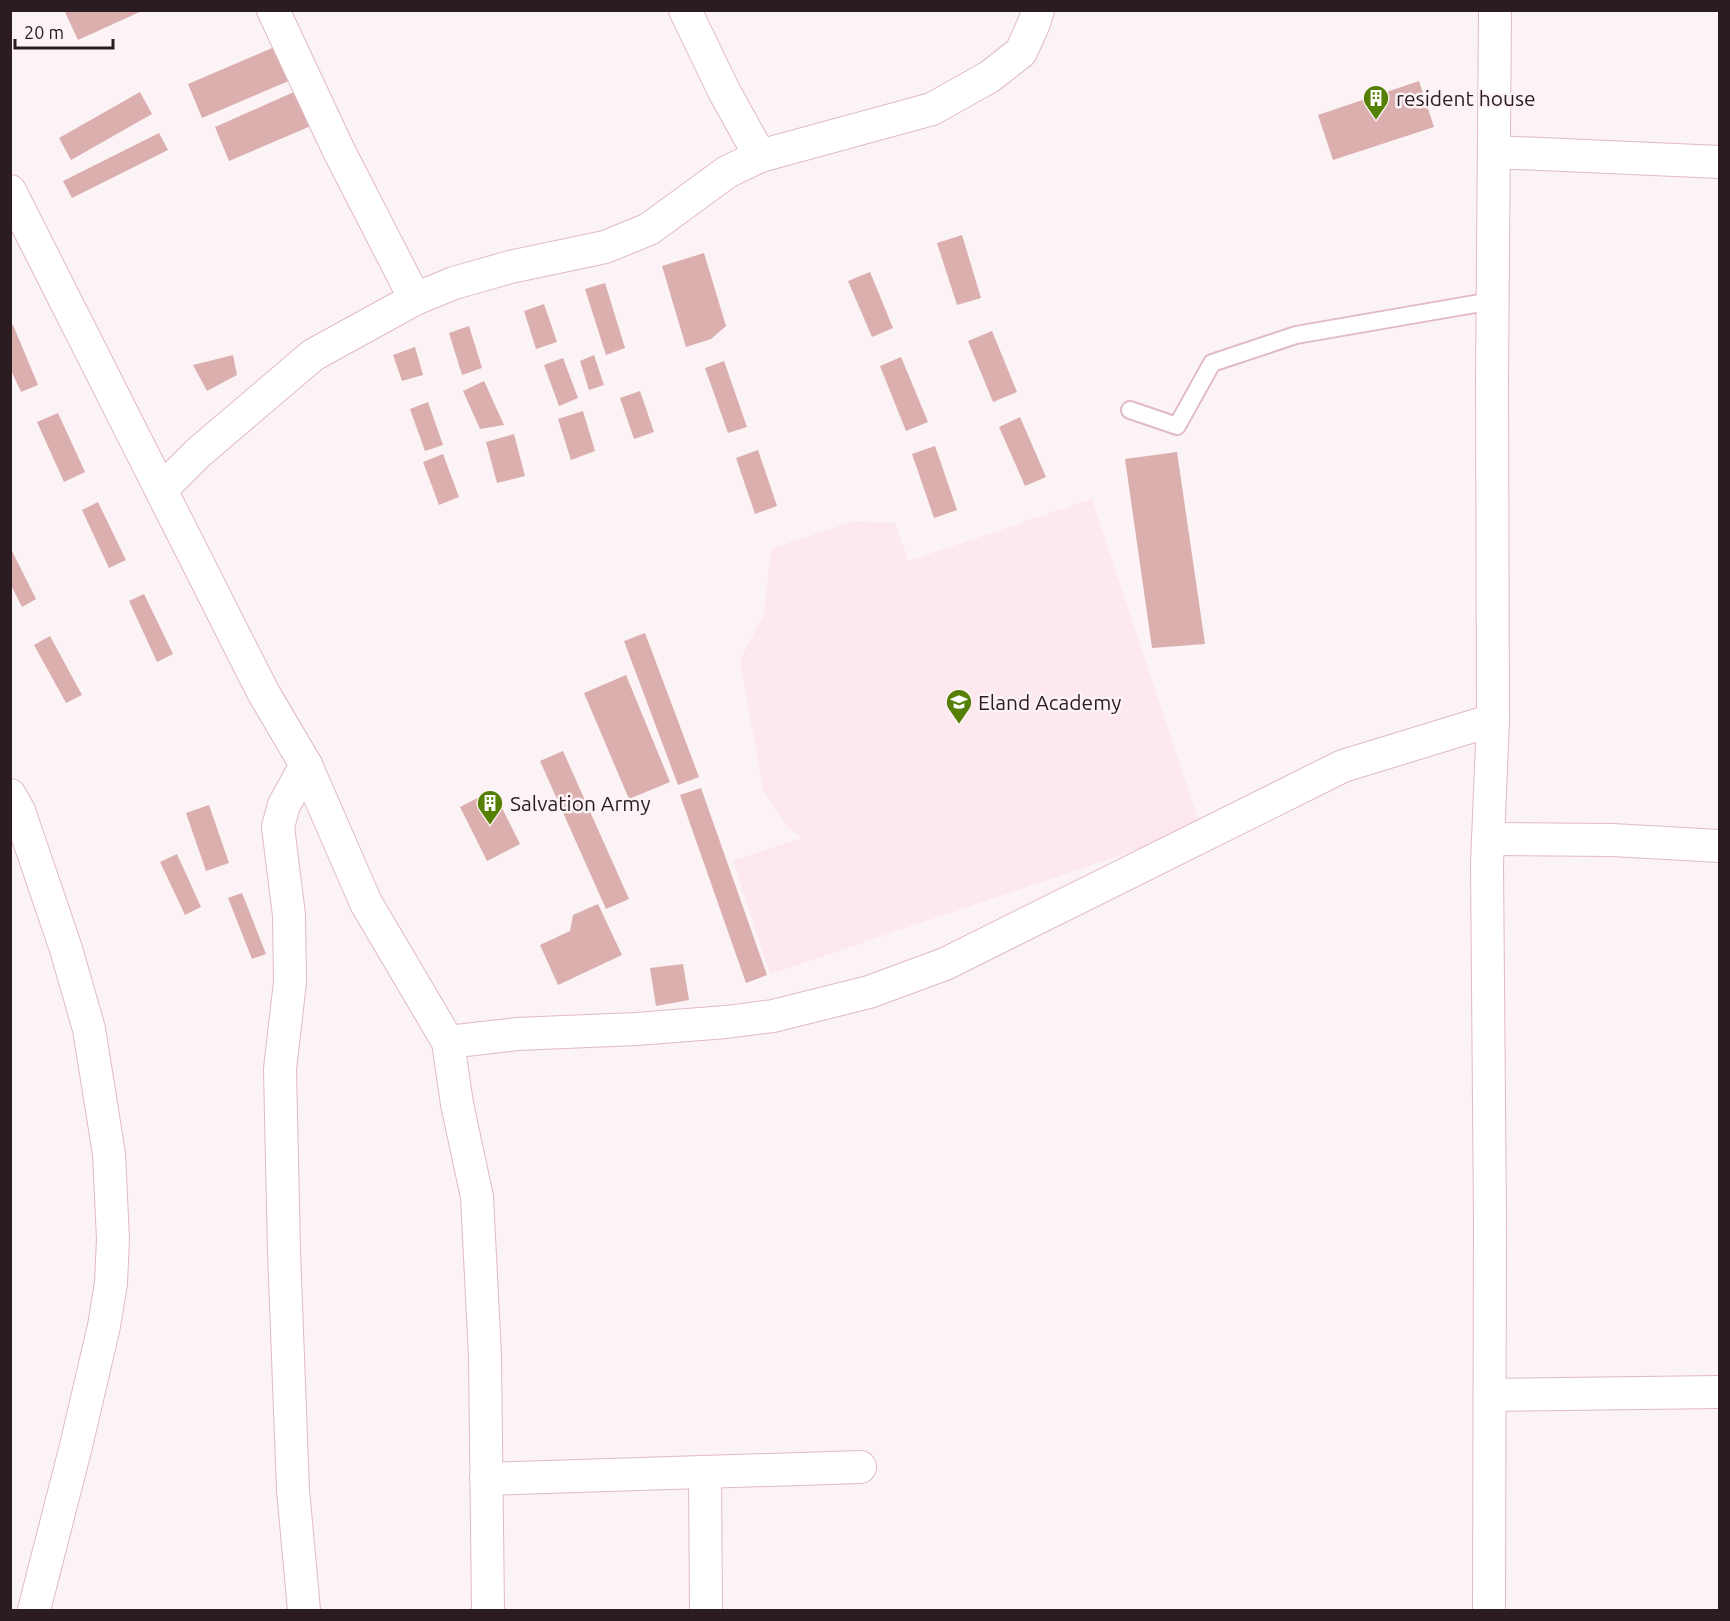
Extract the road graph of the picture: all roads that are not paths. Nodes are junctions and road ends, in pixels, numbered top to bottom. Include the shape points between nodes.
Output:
1 (273, 10) edge
2 (685, 10) edge
3 (1038, 10) edge
4 (1495, 10) edge
5 (1494, 152) junction
6 (760, 156) junction
7 (1719, 162) edge
8 (10, 191) edge
9 (415, 299) junction
10 (1492, 301) junction
11 (1130, 410) dead end
12 (162, 489) junction
13 (1493, 720) junction
14 (306, 765) junction
15 (10, 795) edge
16 (1488, 839) junction
17 (1719, 846) edge
18 (448, 1042) junction
19 (1719, 1392) edge
20 (1490, 1395) junction
21 (860, 1467) dead end
22 (705, 1472) junction
23 (486, 1479) junction
24 (34, 1611) edge
25 (304, 1611) edge
26 (488, 1611) edge
27 (706, 1611) edge
28 (1489, 1611) edge

1 - 9 street
2 - 6 street
3 - 6 street via 1021,52 932,109
4 - 5 street
5 - 7 street
5 - 10 street
6 - 9 street via 727,172 638,234 605,247 454,283
8 - 12 street
9 - 12 street via 313,355 198,453
10 - 11 lane via 1296,335 1212,363 1177,426
10 - 13 street
12 - 14 street via 263,692
13 - 16 street
13 - 18 street via 1343,766 945,964 869,992 773,1016 726,1022 517,1034
14 - 18 street via 366,903
14 - 25 street via 284,805 278,827 289,915 290,982 280,1069 293,1490
15 - 24 street via 66,949 89,1029 109,1154 113,1239 104,1326
16 - 17 street
16 - 20 street
18 - 23 street via 477,1197
19 - 20 street
20 - 28 street
21 - 22 street
22 - 23 street
22 - 27 street
23 - 26 street

